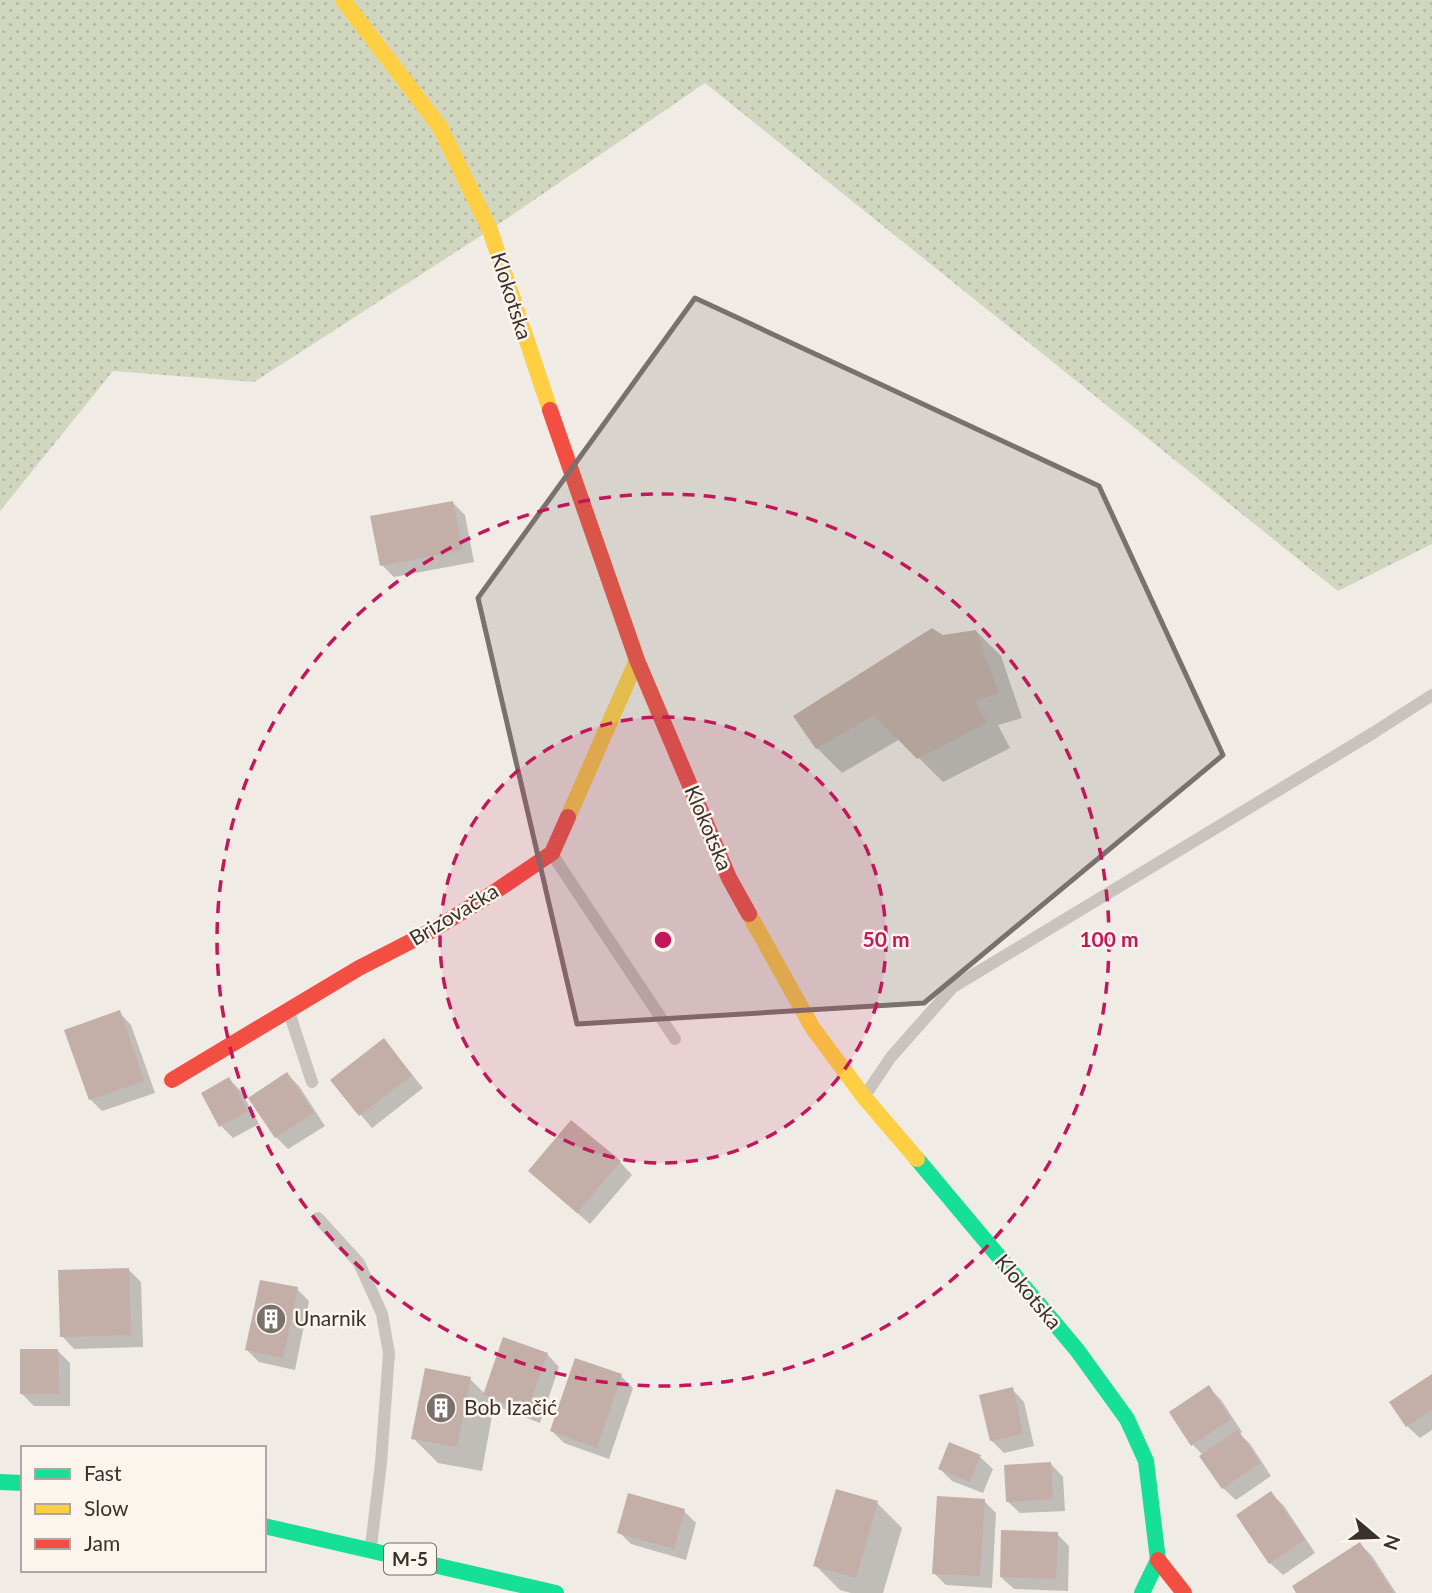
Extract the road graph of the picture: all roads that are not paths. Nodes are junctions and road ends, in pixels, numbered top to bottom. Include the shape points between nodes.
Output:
1 (343, 0) edge
2 (637, 660) junction
3 (1432, 695) edge
4 (552, 853) junction
5 (288, 1012) junction
6 (676, 1039) dead end
7 (172, 1080) dead end
8 (312, 1082) dead end
9 (864, 1097) junction
10 (318, 1218) dead end
11 (0, 1482) edge
12 (21, 1483) edge
13 (266, 1526) edge
14 (371, 1550) junction
15 (1158, 1560) junction
16 (556, 1593) edge
17 (1142, 1593) edge
18 (1184, 1593) edge

1 - 2 street, Klokotska via 440,127 490,230
2 - 4 street
2 - 9 street, Klokotska via 729,878 812,1027
3 - 9 lane via 953,987 891,1057
4 - 5 street, Brizovačka via 431,931
4 - 6 lane
5 - 7 street, Brizovačka
5 - 8 lane
9 - 15 street, Klokotska via 1077,1350 1127,1419 1146,1461
10 - 14 lane via 359,1263 382,1314 389,1353
11 - 12 street
13 - 14 street, M-5
14 - 16 street, M-5
15 - 17 street
15 - 18 street

